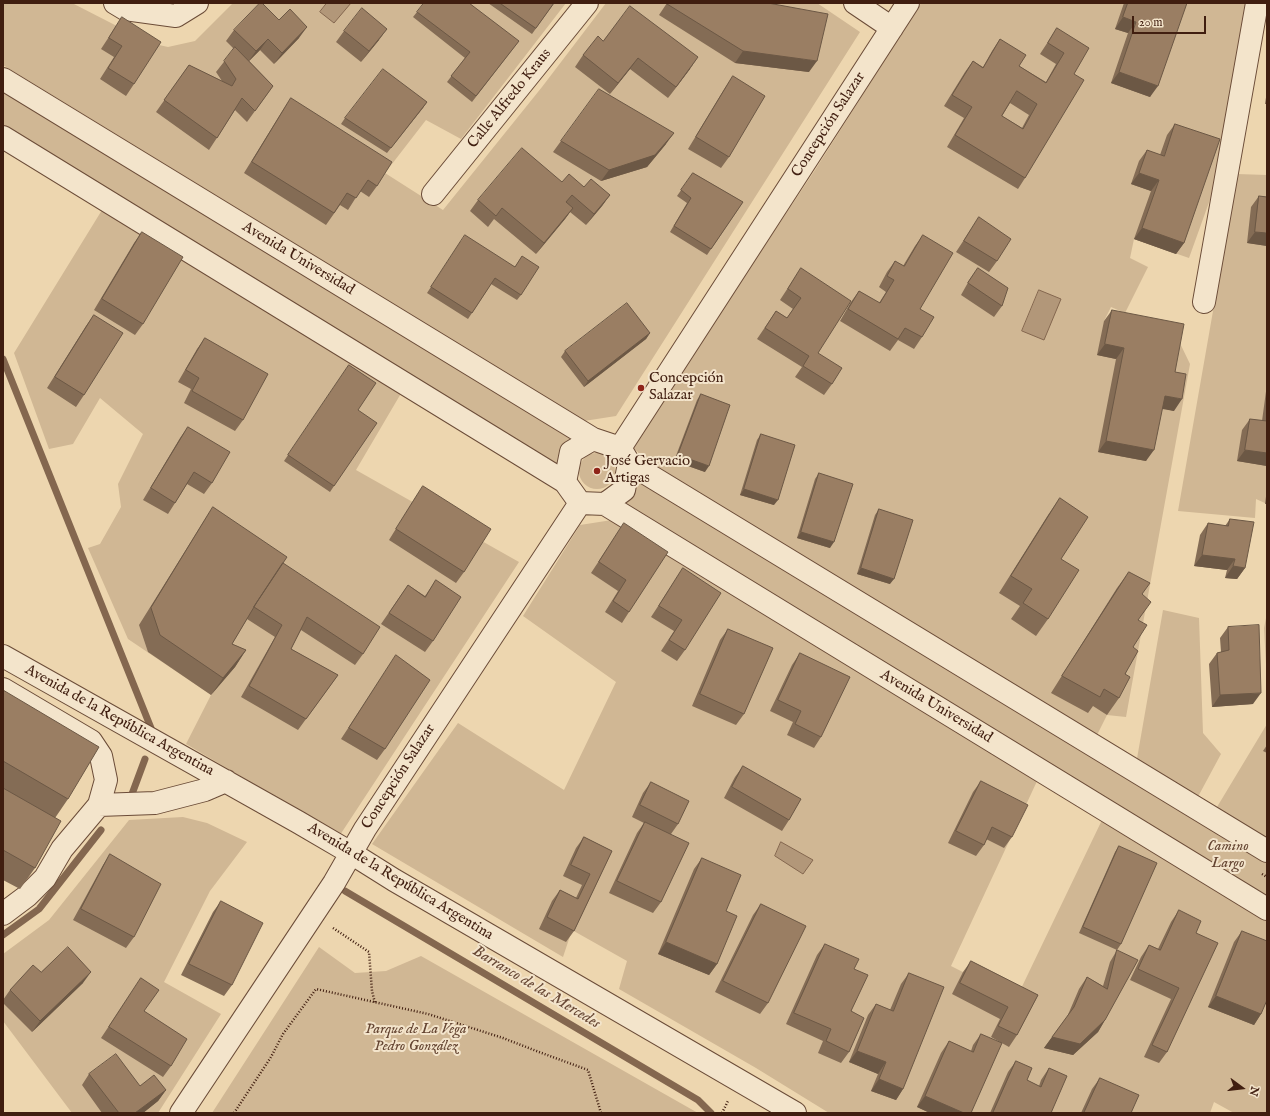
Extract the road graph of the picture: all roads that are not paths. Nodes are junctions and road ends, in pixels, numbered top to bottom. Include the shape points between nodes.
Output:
1 (115, 3) edge
2 (197, 3) edge
3 (587, 3) edge
4 (854, 3) edge
5 (908, 3) edge
6 (1257, 3) edge
7 (892, 28) junction
8 (3, 79) edge
9 (3, 136) edge
10 (433, 194) dead end
11 (1204, 302) dead end
12 (593, 439) junction
13 (624, 455) junction
14 (565, 482) junction
15 (580, 503) junction
16 (605, 504) junction
17 (3, 656) edge
18 (3, 689) edge
19 (226, 781) junction
20 (99, 805) junction
21 (43, 837) edge
22 (62, 849) junction
23 (1267, 851) edge
24 (352, 853) junction
25 (1267, 909) edge
26 (3, 914) edge
27 (788, 1111) edge
28 (181, 1113) edge

1 - 2 street via 125,9 176,16
3 - 10 street, Calle Alfredo Kraus
4 - 7 street
5 - 7 street, Concepción Salazar
6 - 11 street
7 - 13 street, Concepción Salazar
8 - 12 street, Avenida Universidad
9 - 14 street
12 - 13 street
12 - 14 street via 571,452
13 - 16 street via 624,490
13 - 23 street
14 - 15 street
15 - 16 street
15 - 24 street, Concepción Salazar via 365,829
16 - 25 street, Avenida Universidad
17 - 19 street, Avenida de la República Argentina
18 - 20 street, Avenida de la República Argentina via 90,741 101,756 106,780
19 - 20 street via 205,790 154,803
19 - 24 street, Avenida de la República Argentina
20 - 22 street
21 - 22 street
22 - 26 street via 45,878
24 - 27 street, Avenida de la República Argentina
24 - 28 street, Concepción Salazar

